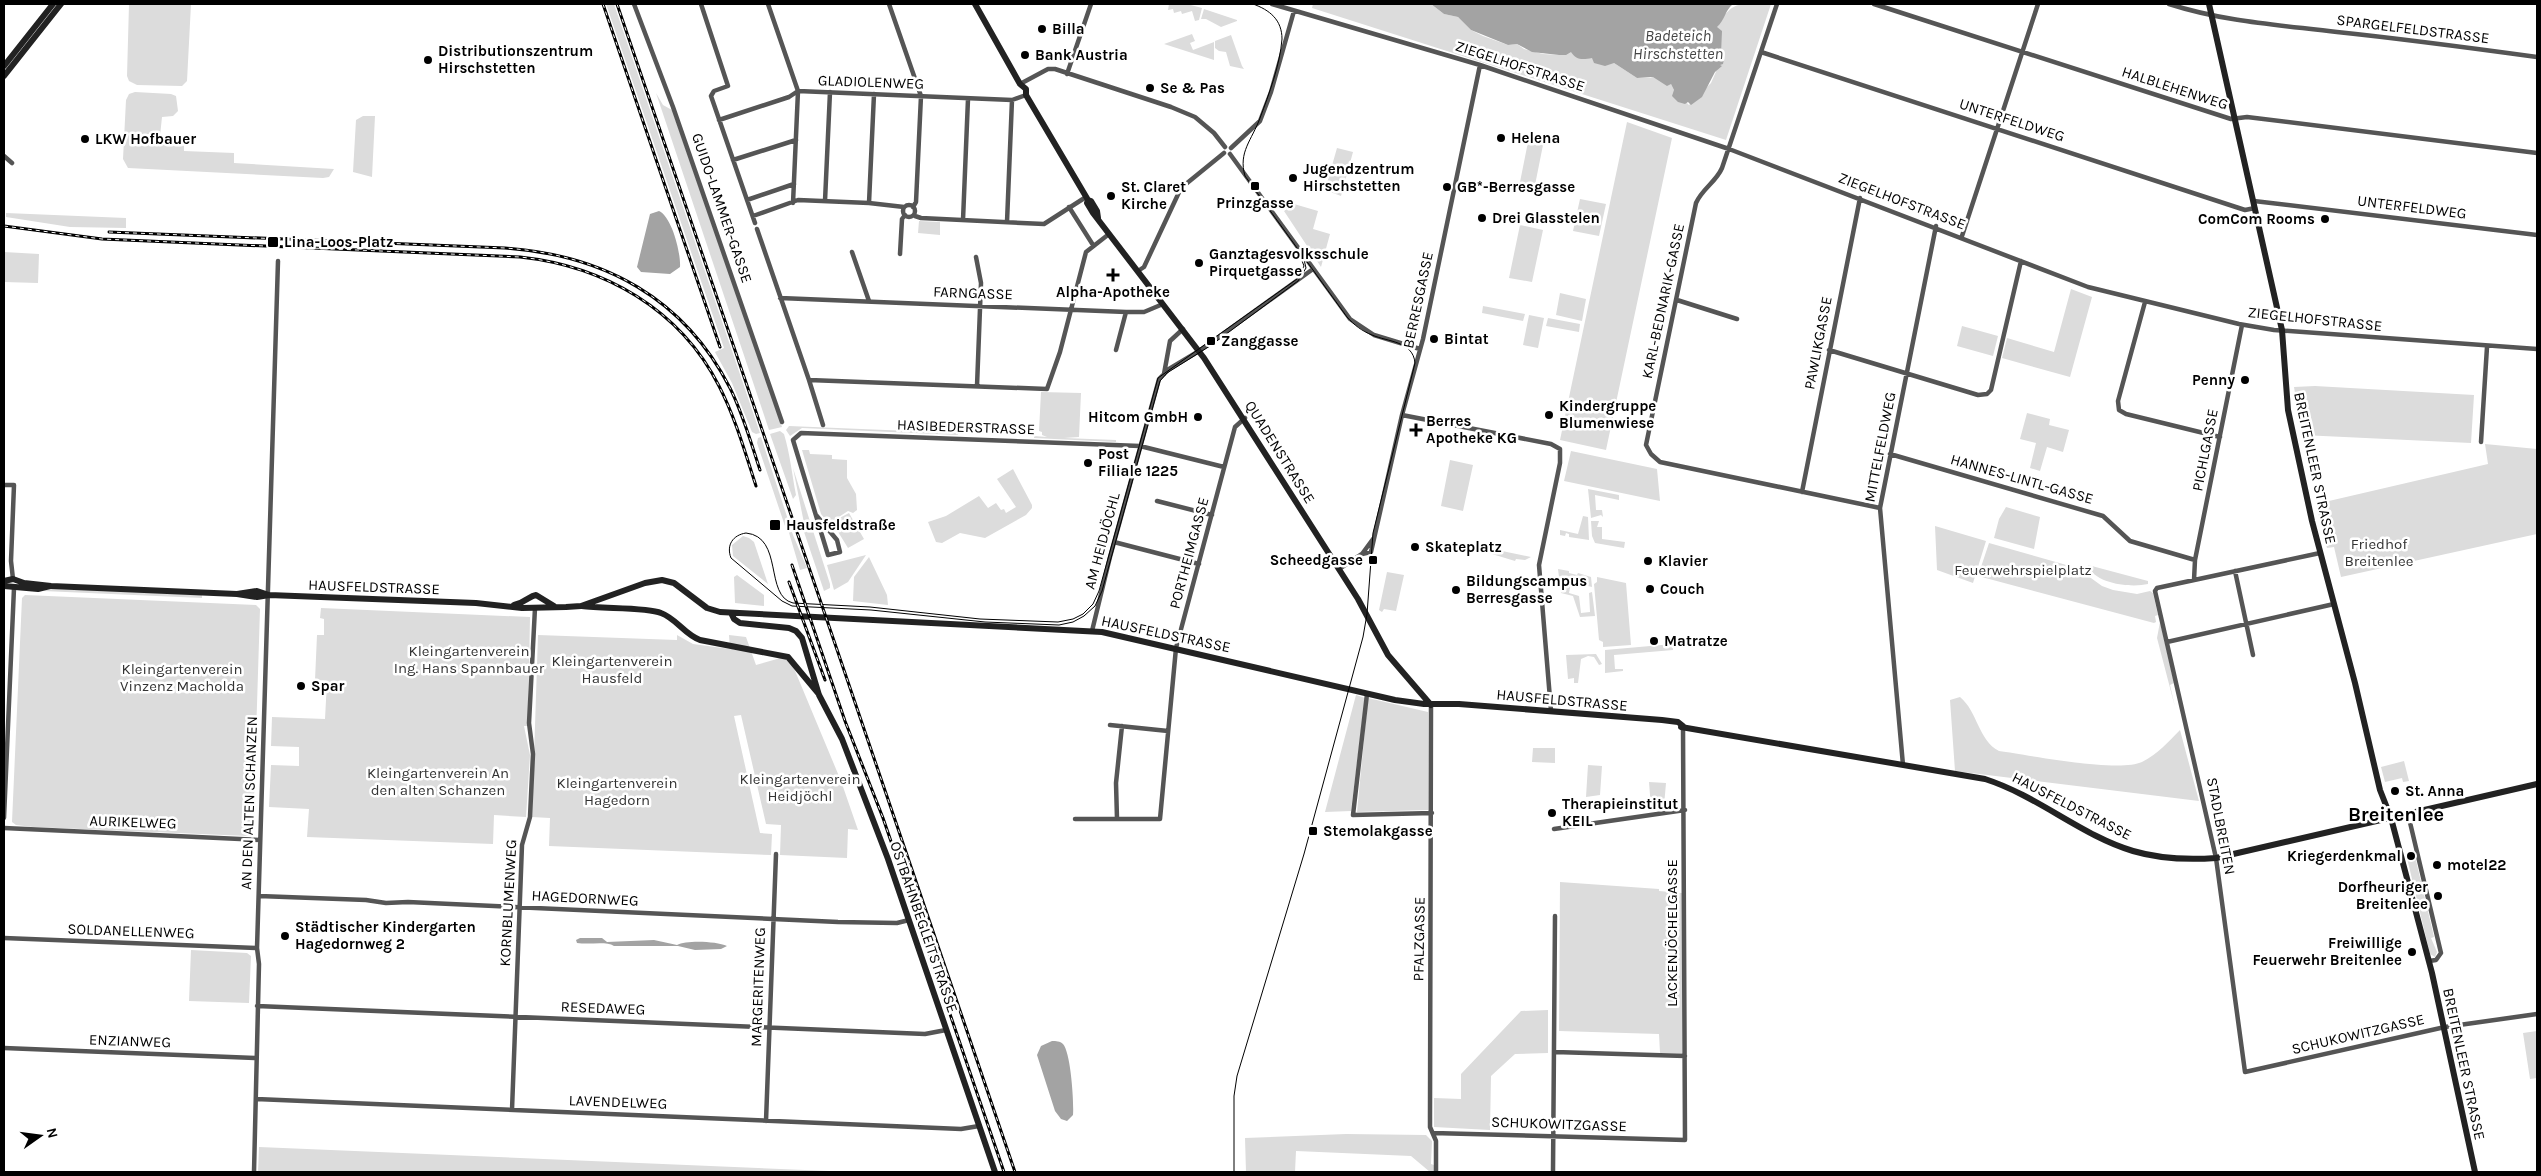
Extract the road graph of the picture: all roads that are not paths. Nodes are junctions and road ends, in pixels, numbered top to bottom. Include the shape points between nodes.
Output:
1 (53, 4) edge
2 (60, 4) edge
3 (634, 4) edge
4 (701, 4) edge
5 (768, 4) edge
6 (889, 4) edge
7 (975, 4) edge
8 (1091, 4) edge
9 (1272, 4) edge
10 (1777, 4) edge
11 (1874, 4) edge
12 (2038, 4) edge
13 (2169, 4) edge
14 (2209, 4) edge
15 (1294, 11) junction
16 (2212, 17) junction
17 (1761, 52) junction
18 (2023, 52) junction
19 (2537, 57) edge
20 (1480, 65) junction
21 (4, 66) edge
22 (1067, 74) junction
23 (4, 76) edge
24 (1020, 84) junction
25 (798, 91) junction
26 (830, 92) junction
27 (874, 94) junction
28 (1026, 95) junction
29 (921, 96) junction
30 (968, 98) junction
31 (1012, 100) junction
32 (2236, 118) junction
33 (720, 120) junction
34 (1998, 129) junction
35 (796, 140) junction
36 (1225, 147) junction
37 (1231, 148) junction
38 (1729, 149) junction
39 (1224, 153) junction
40 (2537, 153) edge
41 (1230, 154) junction
42 (4, 156) edge
43 (733, 160) junction
44 (12, 163) dead end
45 (794, 184) junction
46 (1087, 198) junction
47 (1860, 198) junction
48 (747, 200) junction
49 (825, 201) junction
50 (793, 202) junction
51 (869, 203) junction
52 (2255, 204) junction
53 (904, 207) junction
54 (913, 207) junction
55 (1069, 207) junction
56 (905, 215) junction
57 (753, 216) junction
58 (915, 216) junction
59 (963, 220) junction
60 (1007, 222) junction
61 (755, 223) dead end
62 (1936, 226) junction
63 (757, 229) dead end
64 (1108, 234) junction
65 (2537, 235) edge
66 (1962, 236) junction
67 (1093, 245) junction
68 (852, 252) dead end
69 (900, 254) dead end
70 (976, 257) dead end
71 (278, 261) dead end
72 (2021, 261) junction
73 (1313, 270) junction
74 (1138, 271) junction
75 (780, 298) junction
76 (1676, 300) junction
77 (869, 301) junction
78 (2145, 302) junction
79 (1163, 304) junction
80 (981, 306) junction
81 (1071, 309) junction
82 (1126, 312) junction
83 (1737, 319) dead end
84 (2242, 324) junction
85 (1183, 329) junction
86 (2282, 330) junction
87 (2487, 347) junction
88 (1420, 349) junction
89 (2537, 349) edge
90 (1116, 350) dead end
91 (1830, 350) junction
92 (1199, 351) junction
93 (1164, 374) junction
94 (1907, 374) junction
95 (809, 380) junction
96 (977, 386) junction
97 (1402, 415) junction
98 (1244, 418) junction
99 (782, 422) dead end
100 (823, 425) dead end
101 (2220, 437) junction
102 (2482, 442) dead end
103 (1140, 446) junction
104 (1890, 454) junction
105 (1224, 467) junction
106 (4, 485) edge
107 (1802, 492) junction
108 (1157, 501) dead end
109 (1880, 508) junction
110 (816, 515) junction
111 (1212, 515) junction
112 (1114, 542) junction
113 (2320, 553) junction
114 (2195, 560) junction
115 (1199, 564) junction
116 (1339, 569) junction
117 (2234, 571) junction
118 (2194, 580) junction
119 (11, 584) edge
120 (269, 595) junction
121 (535, 604) junction
122 (2334, 604) junction
123 (581, 606) junction
124 (731, 613) junction
125 (2247, 624) junction
126 (1092, 631) junction
127 (2167, 642) junction
128 (1176, 648) junction
129 (2253, 655) dead end
130 (1367, 694) junction
131 (819, 695) junction
132 (1431, 704) junction
133 (1551, 711) junction
134 (1110, 725) dead end
135 (1122, 726) junction
136 (1683, 726) junction
137 (1168, 731) junction
138 (5, 759) edge
139 (1903, 765) junction
140 (2537, 784) edge
141 (1685, 810) junction
142 (1432, 813) junction
143 (2408, 814) junction
144 (4, 818) edge
145 (2390, 818) junction
146 (1075, 819) dead end
147 (1117, 819) junction
148 (4, 828) edge
149 (1554, 829) dead end
150 (260, 840) junction
151 (776, 854) dead end
152 (2216, 858) junction
153 (259, 896) junction
154 (519, 906) junction
155 (1556, 916) dead end
156 (773, 917) junction
157 (909, 920) junction
158 (4, 938) edge
159 (257, 948) junction
160 (2429, 961) junction
161 (257, 1006) junction
162 (2537, 1014) edge
163 (516, 1017) junction
164 (769, 1028) junction
165 (2445, 1028) junction
166 (946, 1030) junction
167 (4, 1048) edge
168 (1555, 1052) junction
169 (1685, 1056) junction
170 (255, 1058) junction
171 (2244, 1072) joint
172 (256, 1100) junction
173 (512, 1110) junction
174 (766, 1121) junction
175 (979, 1126) junction
176 (1432, 1133) junction
177 (1554, 1137) junction
178 (1684, 1140) joint
179 (254, 1172) edge
180 (995, 1172) edge
181 (1436, 1172) edge
182 (1554, 1172) edge
183 (2474, 1172) edge

1 - 21 street
2 - 23 street
3 - 99 street, GUIDO-LAMMER-GASSE
4 - 33 street via 728,86 711,95
5 - 25 street
6 - 29 street
7 - 24 street, QUADENSTRASSE
8 - 22 street
9 - 15 street, ZIEGELHOFSTRASSE
10 - 17 street, KARL-BEDNARIK-GASSE
11 - 18 street, HALBLEHENWEG
12 - 18 street
13 - 16 street, SPARGELFELDSTRASSE
14 - 16 street, BREITENLEER STRASSE
15 - 20 street, ZIEGELHOFSTRASSE
15 - 37 street via 1260,120
16 - 19 street, SPARGELFELDSTRASSE
16 - 32 street, BREITENLEER STRASSE
17 - 34 street, UNTERFELDWEG
17 - 38 street, KARL-BEDNARIK-GASSE
18 - 32 street, HALBLEHENWEG
18 - 34 street
20 - 38 street, ZIEGELHOFSTRASSE
20 - 88 street, BERRESGASSE
22 - 24 street via 1048,69
22 - 36 street via 1195,117
24 - 28 street, QUADENSTRASSE via 1022,93
25 - 26 street, GLADIOLENWEG
25 - 33 street, GLADIOLENWEG
25 - 35 street
26 - 27 street, GLADIOLENWEG
26 - 49 street
27 - 29 street, GLADIOLENWEG
27 - 51 street
28 - 31 street, GLADIOLENWEG
28 - 46 street, QUADENSTRASSE
29 - 30 street, GLADIOLENWEG
29 - 54 street via 916,202
30 - 31 street, GLADIOLENWEG
30 - 59 street
31 - 60 street
32 - 40 street, HALBLEHENWEG
32 - 52 street, BREITENLEER STRASSE
33 - 43 street
34 - 52 street, UNTERFELDWEG via 2245,210
34 - 66 street
35 - 43 street
35 - 45 street
36 - 37 street
36 - 39 street
37 - 41 street
38 - 47 street, ZIEGELHOFSTRASSE
38 - 76 street, KARL-BEDNARIK-GASSE via 1720,173 1702,191 1696,203
39 - 41 street
39 - 74 street via 1181,188 1144,266
41 - 73 street
42 - 44 street
43 - 48 street
45 - 48 street
45 - 50 street
46 - 55 street
46 - 64 street, QUADENSTRASSE via 1092,213
47 - 62 street, ZIEGELHOFSTRASSE
47 - 91 street, PAWLIKGASSE
48 - 57 street
49 - 50 street
49 - 51 street
50 - 57 street
51 - 53 street
52 - 65 street, UNTERFELDWEG
52 - 86 street, BREITENLEER STRASSE
53 - 54 street
53 - 56 street
54 - 58 street
55 - 60 street via 1044,224
55 - 67 street
56 - 58 street
56 - 69 street
57 - 61 street
58 - 59 street
59 - 60 street
62 - 66 street, ZIEGELHOFSTRASSE
62 - 94 street, MITTELFELDWEG
63 - 75 street
64 - 67 street
64 - 74 street, QUADENSTRASSE
66 - 72 street, ZIEGELHOFSTRASSE
67 - 81 street via 1086,252
68 - 77 street
70 - 80 street
71 - 120 street, AN DEN ALTEN SCHANZEN
72 - 78 street, ZIEGELHOFSTRASSE via 2088,286
72 - 94 street via 1991,390 1987,394 1978,395
73 - 88 street via 1345,314 1362,329
73 - 92 street
74 - 79 street, QUADENSTRASSE
75 - 77 street, FARNGASSE
75 - 95 street
76 - 83 street
76 - 107 street, KARL-BEDNARIK-GASSE via 1646,437 1651,454 1660,462
77 - 80 street, FARNGASSE
78 - 84 street, ZIEGELHOFSTRASSE
78 - 101 street via 2118,401 2119,409 2126,414
79 - 82 street, FARNGASSE via 1144,312
79 - 85 street, QUADENSTRASSE
80 - 81 street, FARNGASSE
80 - 96 street
81 - 82 street, FARNGASSE
81 - 96 street via 1047,389
82 - 90 street
84 - 86 street, ZIEGELHOFSTRASSE
84 - 101 street, PICHLGASSE
85 - 92 street, QUADENSTRASSE
85 - 93 street, AM HEIDJÖCHL via 1170,341
86 - 87 street, ZIEGELHOFSTRASSE
86 - 113 street, BREITENLEER STRASSE via 2288,410
87 - 89 street, ZIEGELHOFSTRASSE
87 - 102 street
88 - 97 street, BERRESGASSE
91 - 94 street
91 - 107 street, PAWLIKGASSE
92 - 93 street
92 - 98 street, QUADENSTRASSE
93 - 103 street, AM HEIDJÖCHL via 1157,383
94 - 104 street, MITTELFELDWEG
95 - 96 street
95 - 100 street
97 - 116 street, BERRESGASSE via 1371,552
97 - 133 street via 1551,444 1560,449 1539,565
98 - 105 street, PORTHEIMGASSE via 1234,427
98 - 116 street, QUADENSTRASSE
101 - 114 street, PICHLGASSE
103 - 105 street, HASIBEDERSTRASSE
103 - 110 street, HASIBEDERSTRASSE via 801,433 793,440
103 - 112 street, AM HEIDJÖCHL
104 - 109 street, MITTELFELDWEG
104 - 114 street, HANNES-LINTL-GASSE via 2103,516 2130,541
105 - 111 street, PORTHEIMGASSE
106 - 119 street via 14,485
107 - 109 street
108 - 111 street
109 - 139 street, MITTELFELDWEG
110 - 110 street via 828,555 840,552 837,540
111 - 115 street, PORTHEIMGASSE
112 - 115 street
112 - 126 street, AM HEIDJÖCHL
113 - 117 street
113 - 122 street, BREITENLEER STRASSE
114 - 118 street, PICHLGASSE
115 - 128 street, PORTHEIMGASSE
116 - 132 street, QUADENSTRASSE via 1372,621 1388,654
117 - 118 street
117 - 125 street
118 - 127 street, STADLBREITEN via 2155,591
119 - 120 street, HAUSFELDSTRASSE via 257,597
119 - 138 street
120 - 121 street, HAUSFELDSTRASSE via 509,606
120 - 150 street, AN DEN ALTEN SCHANZEN
121 - 123 street, HAUSFELDSTRASSE
121 - 154 street, KORNBLUMENWEG via 529,723 533,754 530,817 522,839
122 - 125 street
122 - 145 street, BREITENLEER STRASSE via 2380,790
123 - 124 street, HAUSFELDSTRASSE via 662,580 680,586 706,608
123 - 131 street, OSTBAHNBEGLEITSTRASSE via 658,612 672,618 688,635 700,640 788,656
124 - 126 street, HAUSFELDSTRASSE
124 - 131 street, OSTBAHNBEGLEITSTRASSE via 740,623 789,628 799,634
125 - 127 street
125 - 129 street
126 - 128 street, HAUSFELDSTRASSE
127 - 152 street, STADLBREITEN
128 - 130 street, HAUSFELDSTRASSE
128 - 137 street, PORTHEIMGASSE
130 - 132 street, HAUSFELDSTRASSE
130 - 142 street via 1353,815
131 - 157 street, OSTBAHNBEGLEITSTRASSE via 856,771
132 - 133 street, HAUSFELDSTRASSE
132 - 142 street, PFALZGASSE
133 - 136 street, HAUSFELDSTRASSE
134 - 135 street
135 - 137 street
135 - 147 street via 1116,783
136 - 139 street, HAUSFELDSTRASSE
136 - 141 street, LACKENJÖCHELGASSE
137 - 147 street, PORTHEIMGASSE via 1160,819
138 - 144 street
139 - 152 street, HAUSFELDSTRASSE via 1986,779 2006,786 2106,840 2133,851 2172,859
140 - 143 street, HAUSFELDSTRASSE
141 - 149 street
141 - 169 street, LACKENJÖCHELGASSE
142 - 176 street, PFALZGASSE
143 - 145 street, HAUSFELDSTRASSE
143 - 160 street via 2440,953 2436,960
145 - 152 street, HAUSFELDSTRASSE
145 - 160 street, BREITENLEER STRASSE
146 - 147 street
148 - 150 street, AURIKELWEG
150 - 153 street, AN DEN ALTEN SCHANZEN
151 - 156 street, MARGERITENWEG
152 - 171 street, STADLBREITEN
153 - 154 street, HAGEDORNWEG
153 - 159 street, AN DEN ALTEN SCHANZEN
154 - 156 street, HAGEDORNWEG
154 - 163 street, KORNBLUMENWEG
155 - 168 street
156 - 157 street, HAGEDORNWEG via 851,922 897,923
156 - 164 street, MARGERITENWEG
157 - 166 street, OSTBAHNBEGLEITSTRASSE
158 - 159 street, SOLDANELLENWEG
159 - 161 street, AN DEN ALTEN SCHANZEN
160 - 165 street, BREITENLEER STRASSE
161 - 163 street, RESEDAWEG
161 - 170 street, AN DEN ALTEN SCHANZEN
162 - 165 street, SCHUKOWITZGASSE
163 - 164 street, RESEDAWEG
163 - 173 street, KORNBLUMENWEG
164 - 166 street, RESEDAWEG via 929,1034
164 - 174 street, MARGERITENWEG
165 - 171 street, SCHUKOWITZGASSE
165 - 183 street, BREITENLEER STRASSE
166 - 175 street, OSTBAHNBEGLEITSTRASSE
167 - 170 street, ENZIANWEG
168 - 169 street
168 - 177 street
169 - 178 street, LACKENJÖCHELGASSE
170 - 172 street, AN DEN ALTEN SCHANZEN
172 - 173 street, LAVENDELWEG
172 - 179 street, AN DEN ALTEN SCHANZEN
173 - 174 street, LAVENDELWEG
174 - 175 street, LAVENDELWEG via 961,1129
175 - 180 street, OSTBAHNBEGLEITSTRASSE
176 - 177 street, SCHUKOWITZGASSE
176 - 181 street, PFALZGASSE via 1436,1140
177 - 178 street, SCHUKOWITZGASSE
177 - 182 street

